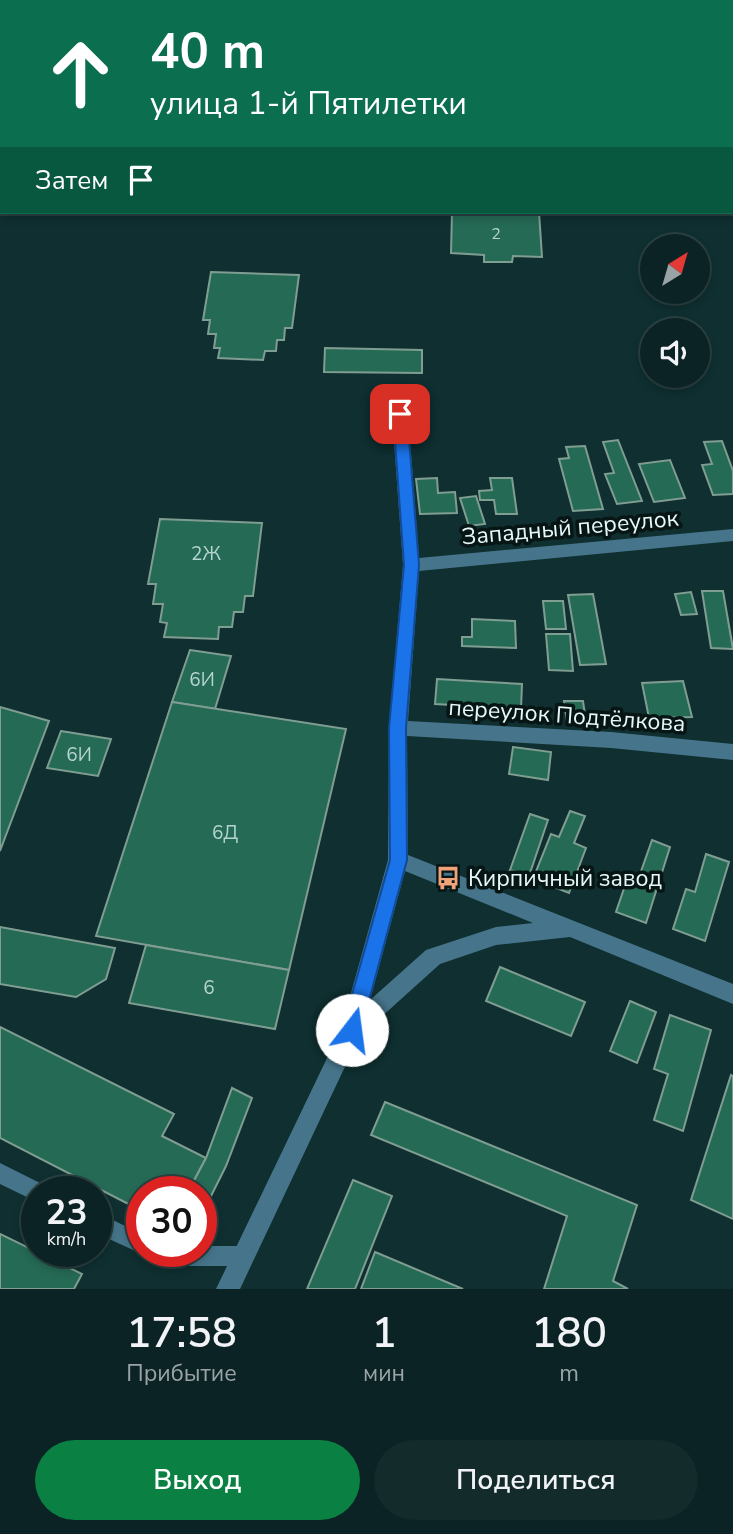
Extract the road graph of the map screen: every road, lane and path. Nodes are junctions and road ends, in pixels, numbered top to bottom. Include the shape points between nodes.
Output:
1 (400, 414) dead end
2 (733, 535) edge
3 (411, 565) junction
4 (398, 728) junction
5 (733, 752) edge
6 (398, 860) junction
7 (570, 928) junction
8 (733, 994) edge
9 (352, 1030) junction
10 (0, 1173) edge
11 (21, 1184) edge
12 (217, 1256) edge
13 (243, 1256) junction
14 (228, 1289) edge

1 - 3 street
2 - 3 street, Западный переулок
3 - 4 street
4 - 5 street, переулок Подтёлкова
4 - 6 street
6 - 7 street
6 - 9 street
7 - 8 street
7 - 9 street via 496,936 433,957
9 - 13 street
10 - 11 lane
12 - 13 lane
13 - 14 street

